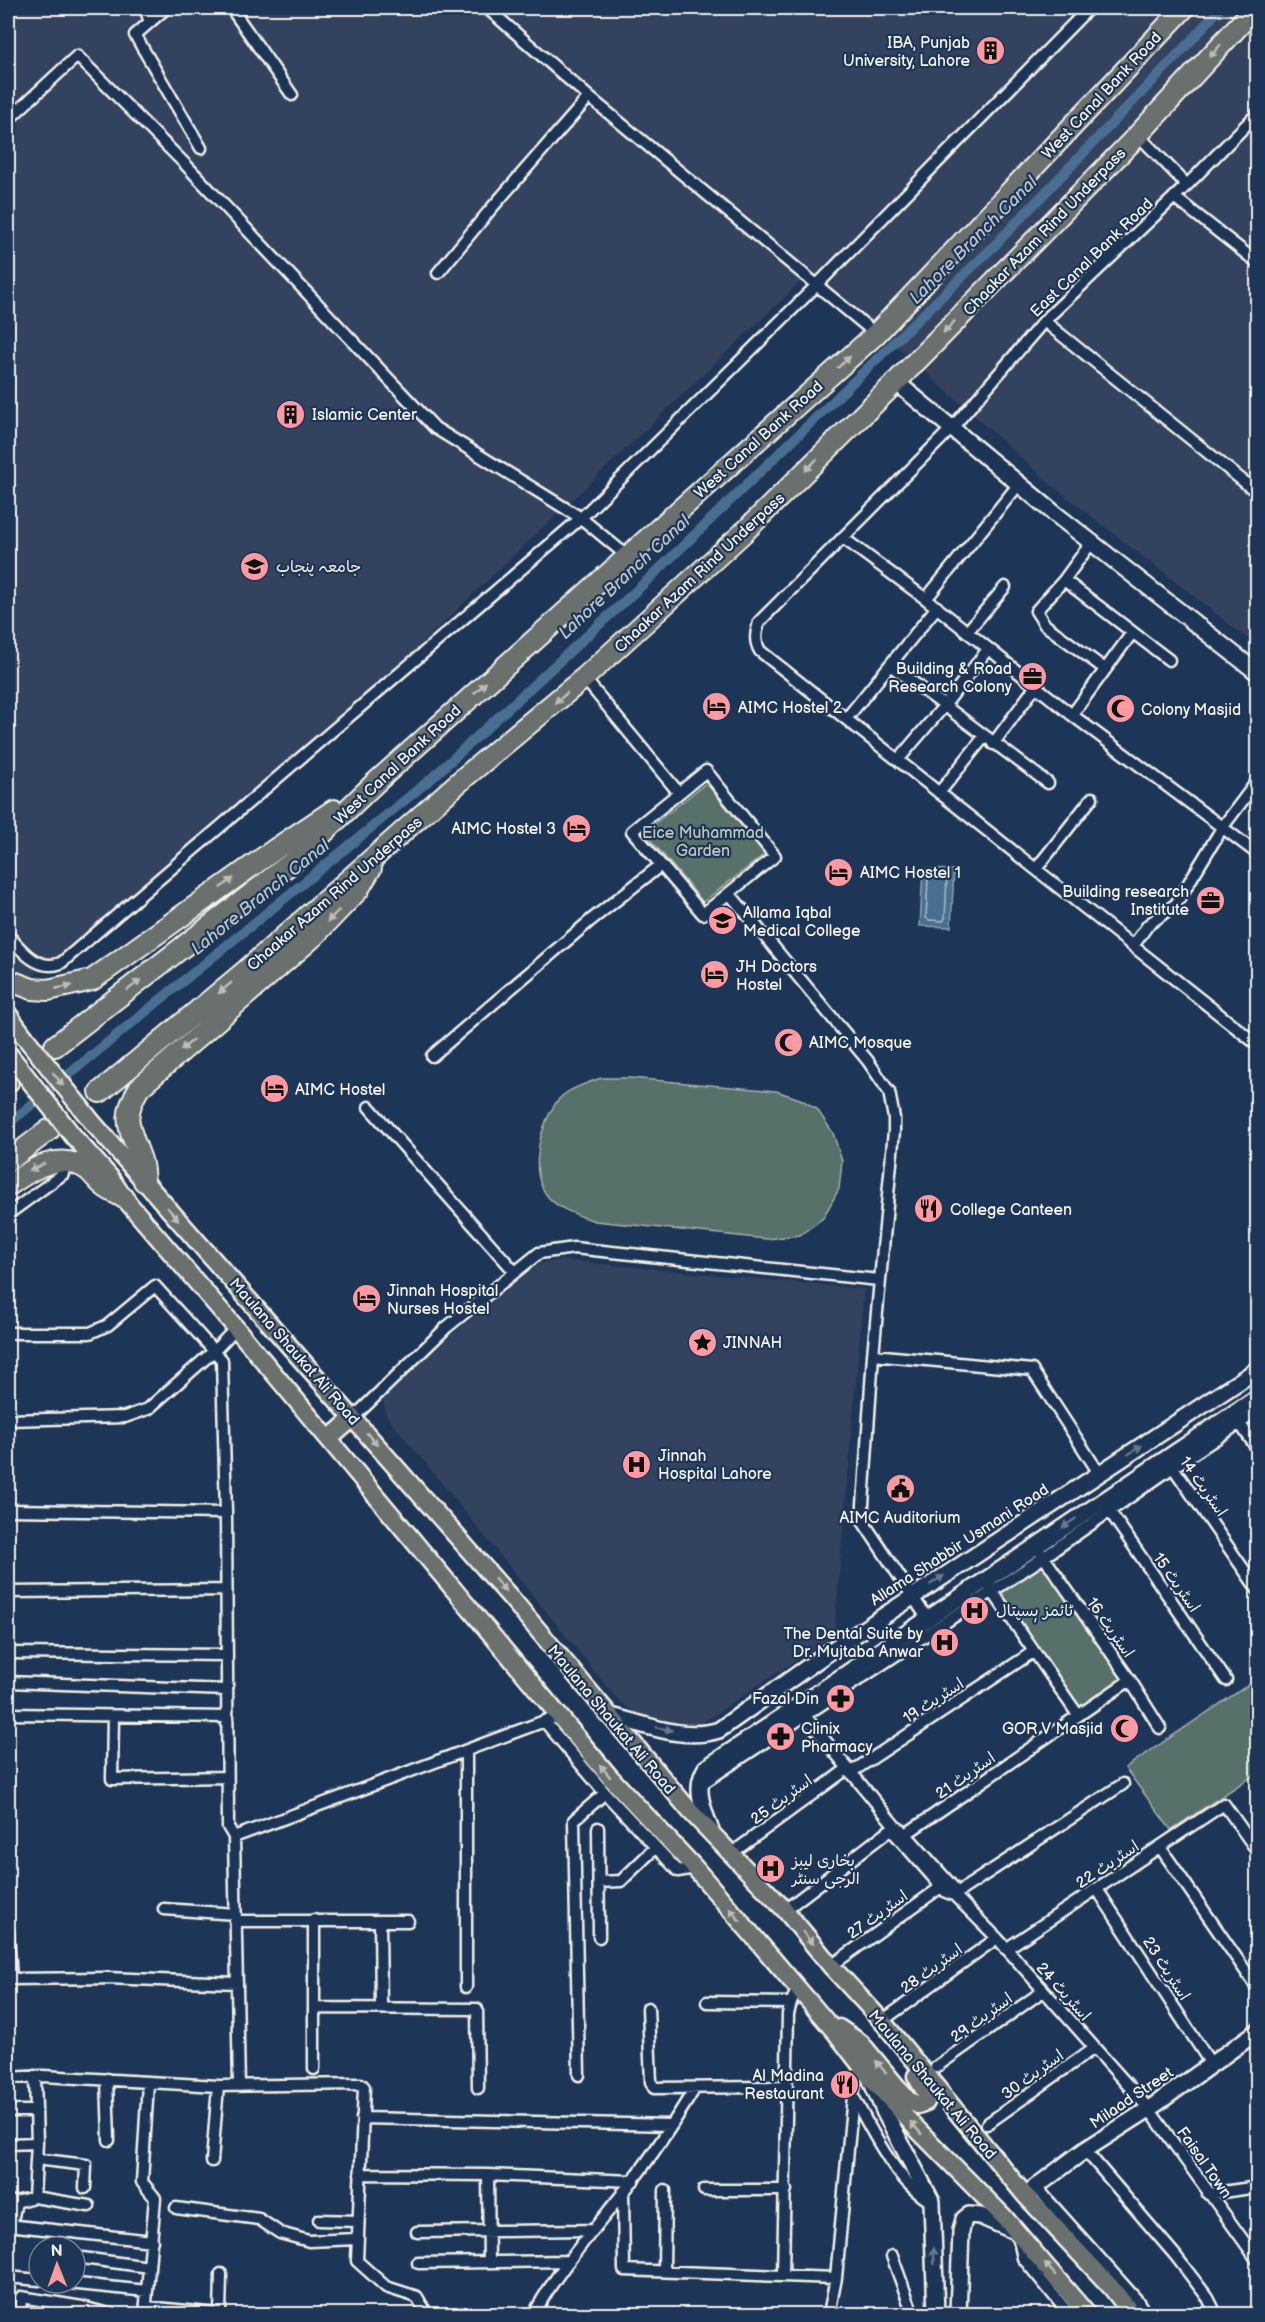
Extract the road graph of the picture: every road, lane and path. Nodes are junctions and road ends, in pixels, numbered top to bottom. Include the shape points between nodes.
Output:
1 (145, 8) edge
2 (166, 8) edge
3 (231, 8) edge
4 (487, 8) edge
5 (1089, 8) edge
6 (1184, 8) edge
7 (1255, 8) edge
8 (150, 22) junction
9 (292, 95) dead end
10 (589, 97) junction
11 (1257, 113) edge
12 (8, 120) edge
13 (1138, 135) junction
14 (201, 148) dead end
15 (1187, 185) junction
16 (1174, 197) junction
17 (1257, 262) edge
18 (438, 273) dead end
19 (816, 286) junction
20 (1044, 321) junction
21 (876, 334) junction
22 (896, 382) junction
23 (952, 428) junction
24 (1019, 484) junction
25 (1257, 494) edge
26 (581, 518) junction
27 (843, 537) junction
28 (1091, 543) junction
29 (627, 556) junction
30 (1064, 580) junction
31 (1005, 587) dead end
32 (926, 599) junction
33 (937, 608) junction
34 (967, 632) junction
35 (1132, 633) junction
36 (988, 649) junction
37 (1168, 660) dead end
38 (890, 665) junction
39 (1106, 669) junction
40 (1257, 673) edge
41 (584, 678) junction
42 (1036, 686) junction
43 (944, 706) junction
44 (1072, 715) junction
45 (846, 719) junction
46 (989, 740) junction
47 (898, 760) junction
48 (1257, 780) edge
49 (1048, 783) dead end
50 (374, 784) junction
51 (679, 793) junction
52 (939, 793) junction
53 (1092, 798) dead end
54 (1222, 828) junction
55 (380, 853) junction
56 (1257, 854) edge
57 (661, 865) junction
58 (1036, 869) junction
59 (729, 893) junction
60 (8, 935) edge
61 (1133, 946) junction
62 (8, 980) edge
63 (8, 1014) edge
64 (1257, 1045) edge
65 (55, 1046) dead end
66 (8, 1053) edge
67 (432, 1056) dead end
68 (100, 1092) tunnel mouth
69 (369, 1107) dead end
70 (50, 1130) tunnel mouth
71 (8, 1161) edge
72 (62, 1161) junction
73 (144, 1181) junction
74 (8, 1186) edge
75 (124, 1198) junction
76 (8, 1214) edge
77 (515, 1272) junction
78 (879, 1280) junction
79 (236, 1328) junction
80 (8, 1333) edge
81 (214, 1351) junction
82 (873, 1355) junction
83 (1257, 1370) edge
84 (1257, 1397) edge
85 (1257, 1411) edge
86 (353, 1418) junction
87 (1236, 1418) junction
88 (8, 1420) edge
89 (329, 1439) junction
90 (1257, 1450) edge
91 (1169, 1463) junction
92 (1099, 1473) junction
93 (1106, 1506) junction
94 (8, 1509) edge
95 (226, 1513) junction
96 (1040, 1551) junction
97 (988, 1585) junction
98 (226, 1590) junction
99 (1257, 1590) edge
100 (8, 1592) edge
101 (912, 1596) junction
102 (927, 1618) junction
103 (1034, 1652) junction
104 (8, 1653) edge
105 (227, 1655) junction
106 (1130, 1680) junction
107 (1226, 1680) dead end
108 (8, 1682) edge
109 (227, 1690) junction
110 (800, 1711) junction
111 (8, 1714) edge
112 (607, 1715) junction
113 (1078, 1715) junction
114 (112, 1716) junction
115 (228, 1717) junction
116 (552, 1719) junction
117 (1160, 1728) dead end
118 (466, 1752) junction
119 (848, 1771) junction
120 (227, 1777) junction
121 (1123, 1784) dead end
122 (605, 1793) junction
123 (895, 1826) junction
124 (598, 1828) dead end
125 (711, 1832) junction
126 (906, 1834) junction
127 (234, 1837) junction
128 (1160, 1847) junction
129 (655, 1848) junction
130 (1257, 1852) edge
131 (732, 1853) junction
132 (695, 1868) junction
133 (599, 1882) junction
134 (941, 1887) junction
135 (1097, 1889) junction
136 (954, 1895) junction
137 (164, 1908) dead end
138 (784, 1910) junction
139 (236, 1918) junction
140 (314, 1920) junction
141 (380, 1921) junction
142 (408, 1921) dead end
143 (8, 1931) edge
144 (599, 1936) dead end
145 (997, 1938) junction
146 (1006, 1949) junction
147 (831, 1966) junction
148 (9, 1969) edge
149 (237, 1983) junction
150 (466, 1987) dead end
151 (1257, 1989) edge
152 (1043, 1991) junction
153 (794, 1996) junction
154 (707, 2002) dead end
155 (314, 2008) junction
156 (381, 2008) junction
157 (648, 2008) dead end
158 (825, 2019) junction
159 (887, 2028) junction
160 (1257, 2031) edge
161 (1094, 2048) junction
162 (1211, 2064) junction
163 (936, 2067) dead end
164 (314, 2069) dead end
165 (866, 2072) junction
166 (579, 2074) dead end
167 (35, 2076) junction
168 (8, 2078) edge
169 (107, 2079) junction
170 (148, 2083) junction
171 (218, 2086) junction
172 (239, 2086) junction
173 (787, 2087) junction
174 (478, 2088) dead end
175 (695, 2088) junction
176 (853, 2096) junction
177 (1149, 2109) junction
178 (36, 2110) junction
179 (8, 2111) edge
180 (362, 2118) junction
181 (987, 2124) dead end
182 (672, 2125) junction
183 (109, 2140) dead end
184 (37, 2143) junction
185 (8, 2144) edge
186 (1085, 2150) junction
187 (36, 2159) junction
188 (212, 2161) dead end
189 (360, 2174) junction
190 (488, 2175) junction
191 (633, 2181) junction
192 (1257, 2187) edge
193 (84, 2188) dead end
194 (665, 2190) dead end
195 (704, 2190) dead end
196 (786, 2190) junction
197 (1031, 2191) junction
198 (623, 2192) junction
199 (1208, 2194) junction
200 (34, 2197) junction
201 (12, 2201) edge
202 (932, 2202) junction
203 (89, 2206) dead end
204 (176, 2208) dead end
205 (319, 2220) dead end
206 (358, 2221) junction
207 (9, 2225) edge
208 (591, 2230) junction
209 (488, 2231) junction
210 (417, 2232) dead end
211 (1017, 2232) junction
212 (357, 2239) junction
213 (152, 2241) junction
214 (892, 2256) dead end
215 (87, 2259) edge
216 (569, 2261) junction
217 (1257, 2261) edge
218 (418, 2262) dead end
219 (489, 2262) junction
220 (149, 2267) junction
221 (664, 2271) junction
222 (221, 2274) dead end
223 (783, 2276) junction
224 (8, 2277) edge
225 (836, 2278) junction
226 (27, 2279) edge
227 (87, 2285) edge
228 (147, 2291) junction
229 (146, 2311) edge
230 (20, 2314) edge
231 (109, 2314) edge
232 (220, 2314) edge
233 (427, 2314) edge
234 (534, 2314) edge
235 (829, 2314) edge
236 (914, 2314) edge
237 (936, 2314) edge
238 (958, 2314) edge
239 (1069, 2314) edge
240 (1087, 2314) edge
241 (1132, 2314) edge
242 (1146, 2314) edge
243 (1216, 2314) edge

1 - 8 street
2 - 8 street
3 - 9 street
4 - 10 street
5 - 19 street
6 - 21 highway, West Canal Bank Road
7 -> 13 highway, Chaakar Azam Rind Underpass
8 - 14 street via 135,35
10 - 18 street
10 - 19 street
11 - 15 street, East Canal Bank Road
12 - 26 street via 76,56 194,173 435,428
13 - 15 street
13 -> 22 highway, Chaakar Azam Rind Underpass
15 - 16 street, East Canal Bank Road
16 - 17 street
16 - 20 street, East Canal Bank Road
19 - 21 street
19 - 26 street
20 - 23 street, East Canal Bank Road
20 - 25 street
29 -> 21 highway, West Canal Bank Road
22 - 23 main road
22 -> 41 highway, Chaakar Azam Rind Underpass via 744,532
23 - 24 main road
23 - 27 street, East Canal Bank Road
24 - 28 main road
24 - 32 street
26 - 29 street
26 - 60 street via 61,963 44,965 23,952
27 - 32 street
27 - 45 street, East Canal Bank Road via 759,622 756,644
28 - 30 street
28 - 40 main road
50 -> 29 highway, West Canal Bank Road
30 - 35 street
30 - 39 street via 1036,610 1045,625
31 - 34 street
32 - 33 street
33 - 34 street
33 - 38 street
34 - 36 street
35 - 37 street
35 - 39 street
36 - 42 street
36 - 43 street
38 - 43 street
38 - 45 street
39 - 44 street
41 - 51 street
41 -> 55 highway, Chaakar Azam Rind Underpass
42 - 44 street
42 - 46 street
43 - 46 street
43 - 47 street
44 - 54 street
45 - 47 street
46 - 49 street
46 - 52 street
47 - 52 street
48 - 54 street
62 -> 50 highway via 48,990 92,980
65 -> 50 highway, West Canal Bank Road via 295,860
51 - 57 street via 632,831
51 - 59 street via 706,771 774,856
52 - 58 street
53 - 58 street
54 - 56 street
54 - 61 street via 1176,904 1148,925
55 -> 68 highway, Chaakar Azam Rind Underpass
55 -> 73 highway via 358,890 313,937 139,1088 130,1103 128,1128 141,1158
57 - 59 street via 703,914
57 - 67 street
58 - 61 street
59 - 78 street via 868,1061 889,1092 894,1131
61 - 64 street
63 -> 73 main road, Maulana Shaukat Ali Road, bridge
66 - 75 main road, Maulana Shaukat Ali Road, bridge
69 - 77 street
70 - 71 highway
72 -> 74 highway via 40,1164
72 - 75 highway via 81,1166
72 - 76 street via 63,1174
73 -> 86 main road, Maulana Shaukat Ali Road
75 - 79 main road, Maulana Shaukat Ali Road
77 - 78 street via 539,1253 574,1248
77 - 86 street via 447,1327
78 - 82 street
79 - 81 street
79 - 89 main road, Maulana Shaukat Ali Road
80 - 81 street via 90,1333 108,1325 155,1286
81 - 88 street via 148,1409 125,1417
81 - 95 street via 222,1360 223,1372
82 - 92 street via 1032,1370
82 - 101 street via 862,1520
92 -> 83 main road, Allama Shabbir Usmani Road
84 - 87 main road
85 - 87 street
86 - 89 main road
86 -> 112 main road, Maulana Shaukat Ali Road via 511,1598
87 - 90 street
87 - 91 main road
89 - 116 main road, Maulana Shaukat Ali Road
91 - 93 main road
91 - 99 street, اسٹریٹ 14
101 -> 92 main road, Allama Shabbir Usmani Road
93 - 96 main road
93 - 107 street, اسٹریٹ 15
94 - 95 street
95 - 98 street
96 - 97 main road
96 - 106 street, اسٹریٹ 16
97 - 102 main road
97 - 103 street
97 - 110 street
98 - 100 street
98 - 105 street
101 - 102 street
112 -> 101 main road, Allama Shabbir Usmani Road via 681,1732 701,1734 719,1730
102 - 110 main road
103 - 113 street
103 - 119 street, اسٹریٹ 19
104 - 105 street
105 - 109 street
106 - 113 street, اسٹریٹ 21
106 - 117 street, اسٹریٹ 16
108 - 109 street
109 - 115 street
110 - 119 street, اسٹریٹ 24
110 - 125 main road via 706,1768 699,1785
111 - 114 street
112 - 125 main road, Maulana Shaukat Ali Road
113 - 126 street, اسٹریٹ 21
114 - 115 street
114 - 120 street via 112,1779
115 - 120 street
116 - 118 street
116 - 122 street
132 -> 116 main road, Maulana Shaukat Ali Road
118 - 127 street
118 - 150 street
119 - 123 street, اسٹریٹ 24
119 - 131 street, اسٹریٹ 25
120 - 127 street via 228,1827
121 - 136 street
122 - 129 street
122 - 166 street via 574,1820
123 - 126 street, اسٹریٹ 24
123 - 134 street, اسٹریٹ 24 via 896,1835
123 - 138 street
124 - 133 street
125 - 131 main road, Maulana Shaukat Ali Road
126 - 136 street, اسٹریٹ 24 via 953,1887
127 - 139 street
128 - 130 street, اسٹریٹ 22 via 1224,1804
128 - 135 street, اسٹریٹ 22
128 - 151 street
129 - 132 street via 678,1871
129 - 133 street via 621,1881
131 - 138 main road, Maulana Shaukat Ali Road
153 -> 132 main road, Maulana Shaukat Ali Road
133 - 144 street
134 - 136 street, اسٹریٹ 24
134 - 147 street, اسٹریٹ 27
135 - 146 street, اسٹریٹ 22
135 - 162 street, اسٹریٹ 23
136 - 145 street, اسٹریٹ 24
137 - 139 street
138 -> 147 main road, Maulana Shaukat Ali Road
139 - 140 street
139 - 149 street
140 - 141 street
140 - 155 street
141 - 142 street
141 - 156 street
143 - 148 street
145 - 146 street, اسٹریٹ 24
145 - 159 street, اسٹریٹ 28
146 - 152 street, اسٹریٹ 24
147 - 159 main road, Maulana Shaukat Ali Road
148 - 149 street via 11,1979
149 - 172 street
152 - 161 street, اسٹریٹ 24
152 - 163 street, اسٹریٹ 29
153 - 154 street
153 - 158 main road, Maulana Shaukat Ali Road
153 - 173 street via 788,2014
155 - 156 street
155 - 164 street
156 - 174 street via 477,2009
157 - 175 street via 654,2088
159 -> 158 main road via 927,2094 923,2104 908,2100 861,2043
158 - 165 main road, Maulana Shaukat Ali Road
159 - 197 main road, Maulana Shaukat Ali Road
160 - 162 main road, Milaad Street
161 - 177 street, اسٹریٹ 24
161 - 181 street, اسٹریٹ 30
162 - 177 main road, Milaad Street
165 - 176 street via 856,2076
165 - 202 main road
211 -> 165 main road, Maulana Shaukat Ali Road
167 - 168 street
167 - 169 street
167 - 178 street
169 - 170 street
169 - 183 street
170 - 171 street
170 - 213 street via 142,2182 155,2198
171 - 172 street
171 - 188 street
172 - 180 street via 356,2082 364,2087
173 - 175 street
173 - 196 street
175 - 182 street
176 - 202 street via 903,2178 918,2195
176 - 225 street
177 - 186 main road, Milaad Street
177 - 199 street, Faisal Town
178 - 179 street
178 - 184 street
180 - 182 street
180 - 189 street
182 - 191 street
184 - 185 street
184 - 187 street
186 - 197 main road, Milaad Street
186 - 243 street via 1175,2255
187 - 193 street via 86,2165
187 - 200 street
189 - 190 street
189 - 206 street
190 - 191 street
190 - 209 street
191 - 198 street
192 - 199 street
194 - 221 street
195 - 196 street
196 - 223 street
197 - 241 main road, Maulana Shaukat Ali Road
197 - 242 street
198 - 208 street
198 - 221 street via 624,2270
199 - 217 street, Faisal Town
200 - 201 street
200 - 203 street
201 - 207 street
237 -> 202 main road
204 - 212 street via 259,2219 280,2233 309,2241
205 - 206 street
206 - 212 street
207 - 213 street
208 - 209 street
208 - 216 street
209 - 210 street
209 - 219 street
211 - 238 main road via 980,2216 969,2215 964,2219
211 - 239 street via 1023,2258
240 -> 211 main road, Maulana Shaukat Ali Road
212 - 233 street via 357,2261 386,2287 417,2298
213 - 220 street
214 - 236 street
215 - 220 street
216 - 219 street
216 - 234 street
218 - 219 street
220 - 228 street
221 - 223 street
222 - 232 street
223 - 225 street
224 - 226 street
225 - 235 street
227 - 228 street
228 - 229 street
229 - 232 street
230 - 231 street via 21,2297

